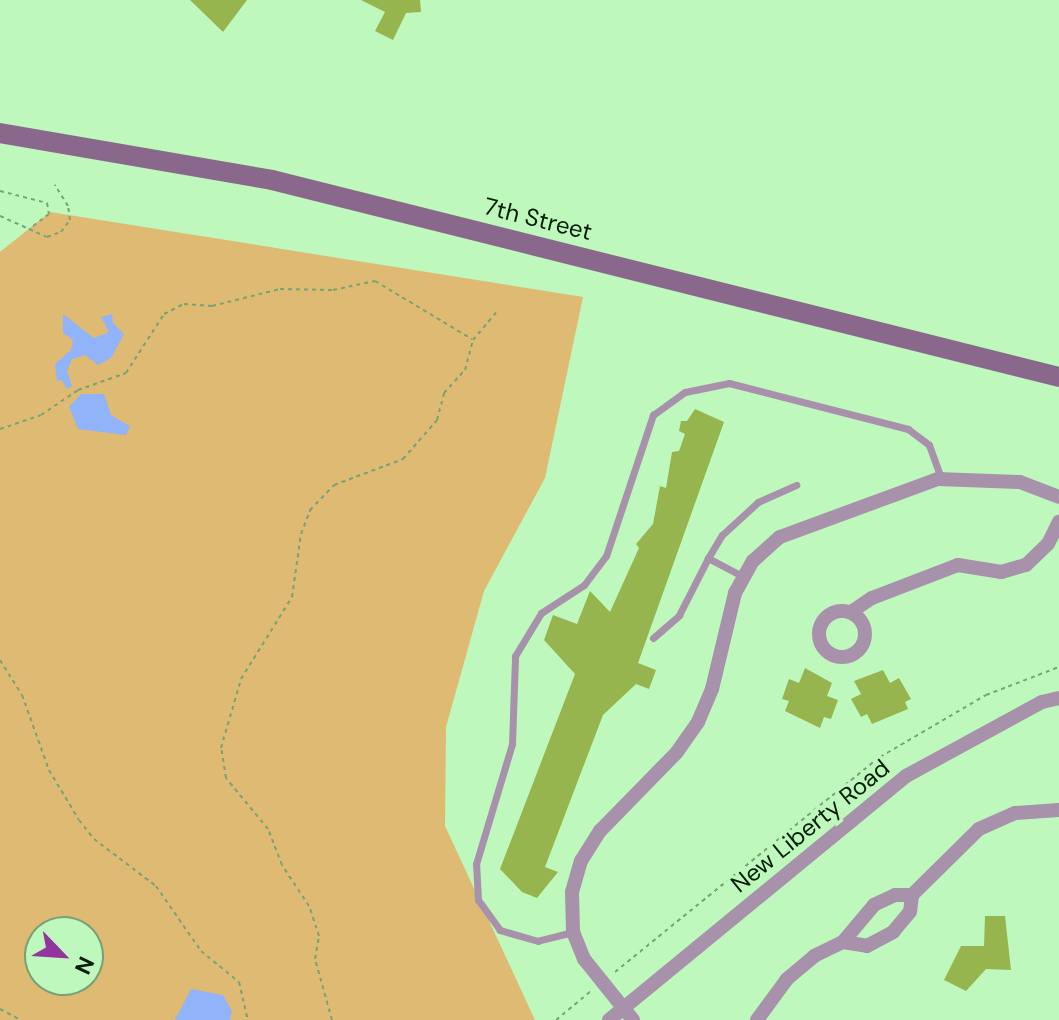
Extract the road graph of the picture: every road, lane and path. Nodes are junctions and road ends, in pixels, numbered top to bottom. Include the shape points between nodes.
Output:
1 (0, 133) edge
2 (55, 185) dead end
3 (0, 191) edge
4 (0, 216) edge
5 (28, 230) junction
6 (498, 310) dead end
7 (473, 340) junction
8 (1059, 377) edge
9 (0, 429) edge
10 (942, 480) junction
11 (796, 485) dead end
12 (1059, 497) edge
13 (1059, 521) edge
14 (708, 558) junction
15 (744, 577) junction
16 (851, 612) dead end
17 (653, 638) dead end
18 (0, 660) edge
19 (1059, 667) edge
20 (1059, 698) edge
21 (1059, 810) edge
22 (912, 895) junction
23 (573, 932) junction
24 (843, 942) junction
25 (603, 982) junction
26 (0, 1009) edge
27 (628, 1014) edge
28 (21, 1020) edge
29 (248, 1020) edge
30 (332, 1020) edge
31 (556, 1020) edge
32 (609, 1020) edge
33 (757, 1020) edge

1 - 8 street, 7th Street via 272,180
2 - 5 path via 70,220 61,232 47,237
3 - 5 path via 47,203 49,214
4 - 5 path
6 - 7 path
7 - 9 path via 375,281 333,290 280,289 212,306 184,304 164,314 126,373
7 - 30 path via 465,370 444,393 437,420 403,459 334,485 310,510 292,597 241,679 221,748 226,778 268,829 282,865 309,906 319,936 315,959
10 - 12 street via 1020,482
10 - 15 street via 904,488 780,537 753,561
10 - 23 lane via 929,445 908,429 729,383 685,392 653,415 606,556 584,585 541,613 515,656 512,744 476,864 478,900 500,930 538,941
11 - 14 lane via 758,502 722,535
13 - 16 street via 1048,544 1026,565 1001,572 958,565 872,598
14 - 15 lane
14 - 17 lane via 679,615
15 - 23 street via 698,722 677,752 600,831 581,861 572,892
18 - 29 path via 22,695 49,770 79,820 94,839 156,886 201,951 239,982 246,994
19 - 25 path via 986,695 880,757
20 - 27 street, New Liberty Road via 1042,702 906,776
21 - 22 street via 1015,813 979,829
22 - 24 street via 895,895 874,905
22 - 24 street via 910,912 893,932 867,946
23 - 25 street via 584,959
24 - 33 street via 814,956 787,979
25 - 27 street
25 - 31 path
26 - 28 path
27 - 32 street, New Liberty Road

